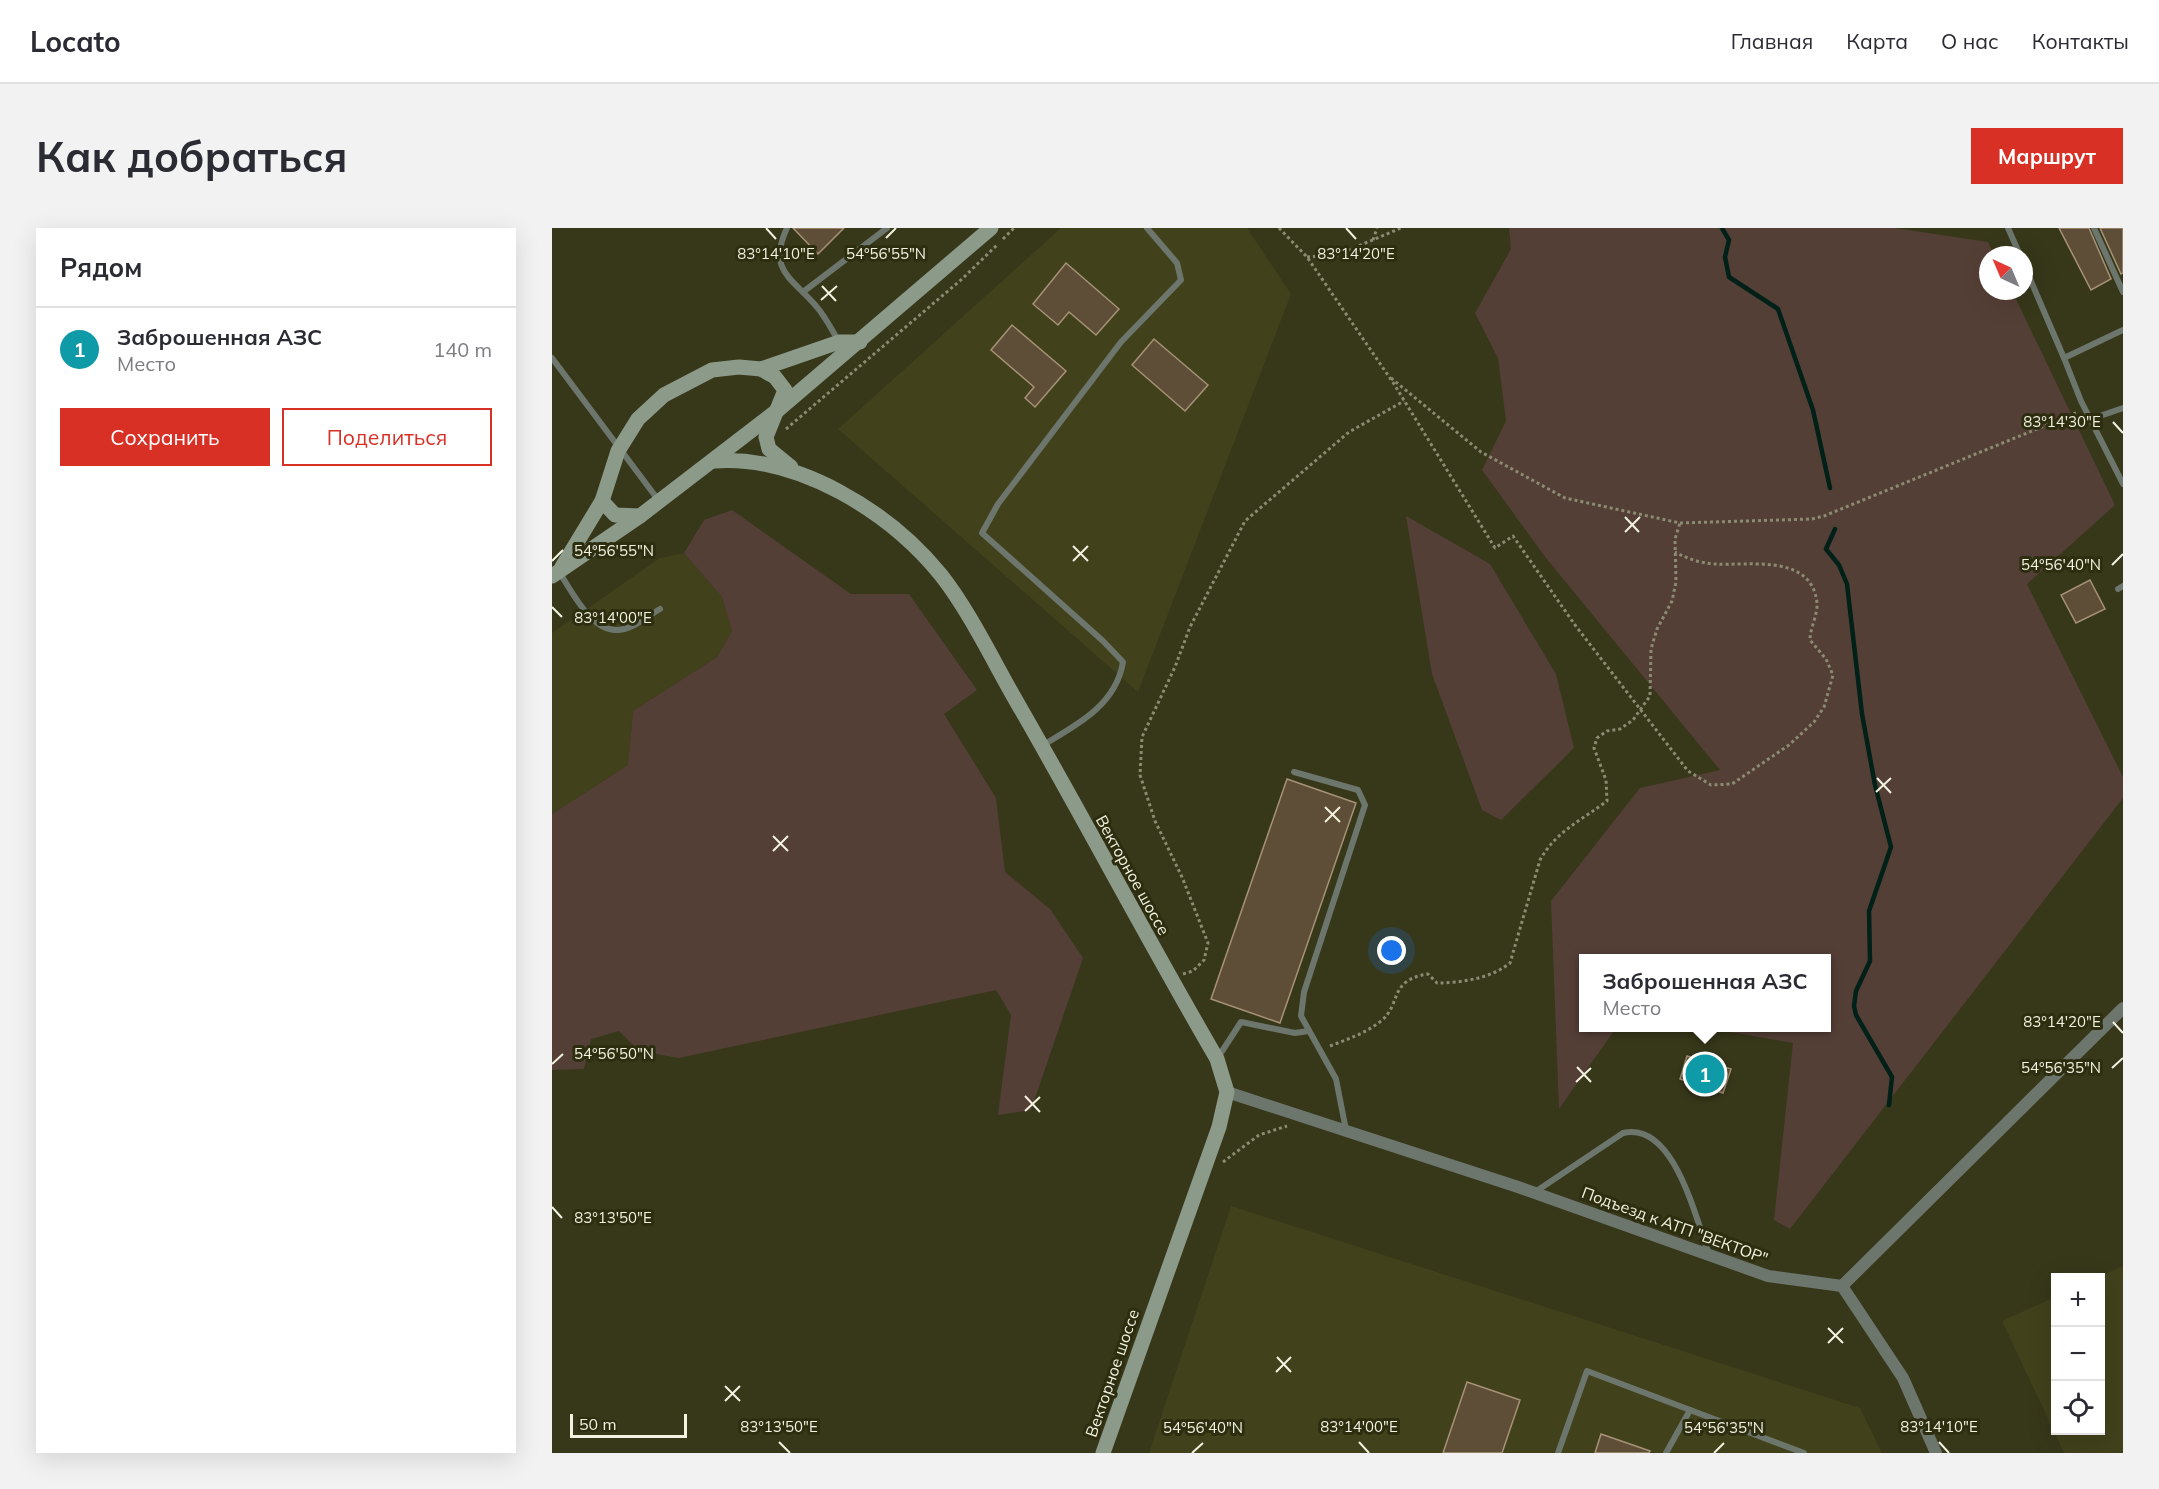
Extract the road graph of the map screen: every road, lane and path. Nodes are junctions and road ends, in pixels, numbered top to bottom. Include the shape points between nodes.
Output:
1 (787, 228) edge
2 (888, 228) edge
3 (991, 228) edge
4 (1014, 228) edge
5 (1147, 228) edge
6 (1279, 228) edge
7 (1377, 228) edge
8 (1401, 228) edge
9 (2008, 228) edge
10 (2094, 228) edge
11 (1372, 241) junction
12 (2016, 246) edge
13 (1307, 257) junction
14 (2033, 286) edge
15 (2123, 291) edge
16 (803, 292) junction
17 (2123, 330) edge
18 (839, 342) junction
19 (860, 342) junction
20 (552, 358) edge
21 (2064, 358) junction
22 (761, 369) junction
23 (1387, 374) junction
24 (1404, 401) junction
25 (2123, 408) edge
26 (778, 410) junction
27 (2086, 410) junction
28 (2091, 419) junction
29 (781, 435) dead end
30 (618, 451) junction
31 (714, 461) junction
32 (794, 470) junction
33 (2123, 484) edge
34 (602, 501) junction
35 (659, 502) junction
36 (640, 516) junction
37 (1680, 523) junction
38 (1675, 552) junction
39 (555, 574) edge
40 (660, 609) dead end
41 (1642, 710) junction
42 (1042, 746) junction
43 (1294, 772) dead end
44 (1170, 979) junction
45 (2123, 1008) edge
46 (1309, 1031) junction
47 (1320, 1050) junction
48 (1217, 1059) junction
49 (1227, 1092) junction
50 (1292, 1125) dead end
51 (1346, 1131) junction
52 (1221, 1163) dead end
53 (1534, 1193) junction
54 (1710, 1255) junction
55 (1842, 1286) junction
56 (1690, 1410) junction
57 (1103, 1453) edge
58 (1558, 1453) edge
59 (1666, 1453) edge
60 (1804, 1453) edge
61 (1936, 1453) edge

1 - 16 lane via 779,257 784,275
2 - 16 lane
3 - 19 main road
4 - 29 path via 962,279
5 - 42 lane via 1178,263 1180,280 1121,342 998,504 982,533 1123,662 1121,676 1104,702 1086,719
6 - 13 path
7 - 11 path
8 - 11 path
9 - 12 lane
10 - 15 lane
11 - 13 path via 1337,255
13 - 23 path
14 - 21 lane
16 - 18 lane
17 - 21 lane
18 - 19 main road
18 - 22 main road
19 - 26 main road
20 - 30 lane
21 - 27 lane
22 - 26 main road via 775,377 785,390
22 - 30 main road via 712,369 674,388 639,419
23 - 24 path
23 - 37 path via 1481,452 1565,498
24 - 41 path via 1495,548 1514,536 1575,626
24 - 44 path via 1349,432 1245,521 1190,627 1142,737 1140,775 1208,943 1204,960 1193,971
25 - 28 lane
26 - 31 main road
26 - 32 main road via 766,437 769,449
27 - 28 lane
27 - 37 path via 1824,516
28 - 33 lane
30 - 34 main road
30 - 35 lane
31 - 32 main road, Векторное шоссе via 753,460
31 - 35 main road
32 - 42 main road, Векторное шоссе via 838,491 876,516 941,575
34 - 36 main road via 615,515
34 - 39 main road
35 - 36 main road
36 - 39 main road
37 - 38 path
38 - 41 path via 1676,582 1651,649 1650,696
38 - 41 path via 1713,564 1770,563 1802,576 1817,604 1810,640 1827,659 1833,675 1824,708 1814,722 1741,780 1723,785 1711,784 1688,771
39 - 40 lane via 602,627 618,630 632,626
41 - 47 path via 1620,729 1597,738 1594,748 1606,780 1607,801 1562,831 1548,846 1540,860 1510,963 1499,972 1452,983 1437,983 1428,974 1414,976 1404,982 1383,1020 1355,1037
42 - 44 main road, Векторное шоссе
43 - 46 lane via 1358,790 1365,805 1304,992 1301,1016
44 - 48 main road, Векторное шоссе
45 - 55 street
46 - 47 lane
46 - 48 lane via 1241,1022
47 - 51 lane via 1336,1078
48 - 49 main road, Векторное шоссе
49 - 51 street, Подъезд к АТП "ВЕКТОР"
49 - 57 main road, Векторное шоссе via 1219,1127
50 - 52 path via 1259,1136
51 - 53 street, Подъезд к АТП "ВЕКТОР"
53 - 54 street, Подъезд к АТП "ВЕКТОР"
53 - 54 lane via 1623,1133 1645,1133 1671,1157
54 - 55 street, Подъезд к АТП "ВЕКТОР" via 1768,1276
55 - 61 street via 1903,1378
56 - 58 lane via 1587,1371
56 - 59 lane
56 - 60 lane

